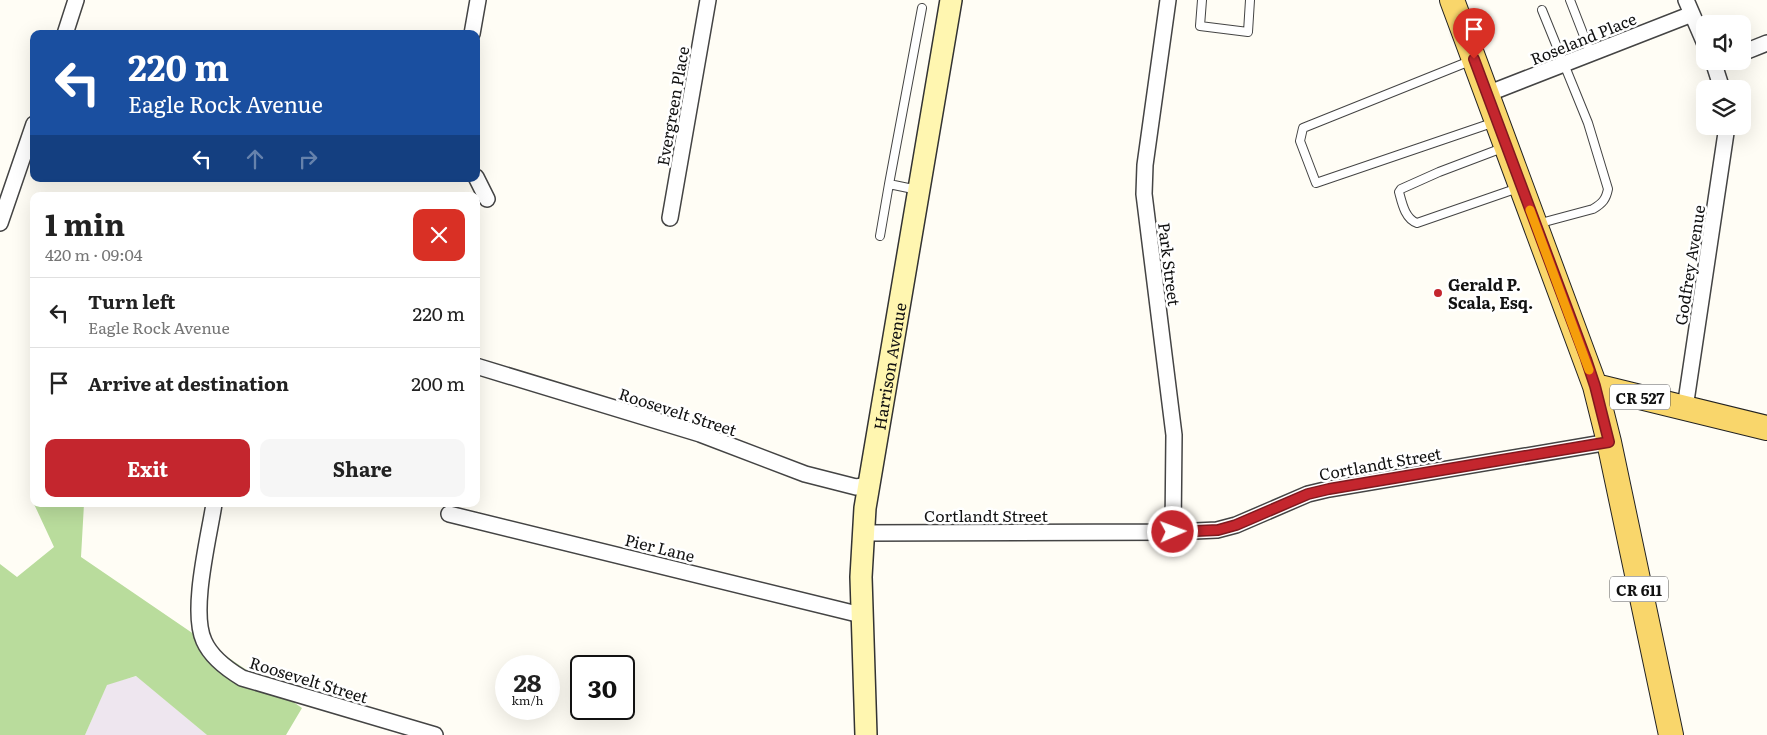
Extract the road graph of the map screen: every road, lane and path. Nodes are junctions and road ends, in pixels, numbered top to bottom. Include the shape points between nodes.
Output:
1 (76, 0) edge
2 (478, 0) edge
3 (708, 0) edge
4 (951, 0) edge
5 (1168, 0) edge
6 (1202, 0) edge
7 (1250, 0) edge
8 (1452, 0) edge
9 (1570, 0) edge
10 (1689, 7) edge
11 (922, 8) dead end
12 (1542, 10) dead end
13 (1696, 23) edge
14 (65, 30) edge
15 (473, 30) edge
16 (1767, 44) edge
17 (1751, 50) edge
18 (1591, 54) junction
19 (1474, 59) junction
20 (1564, 64) junction
21 (1487, 94) junction
22 (1497, 121) junction
23 (1726, 135) edge
24 (30, 136) edge
25 (1506, 146) junction
26 (479, 182) edge
27 (889, 184) junction
28 (1522, 186) junction
29 (920, 190) junction
30 (487, 199) dead end
31 (670, 218) dead end
32 (0, 223) edge
33 (1536, 224) junction
34 (880, 236) dead end
35 (480, 367) edge
36 (1595, 386) junction
37 (1685, 408) junction
38 (1767, 428) edge
39 (1609, 442) junction
40 (869, 485) junction
41 (214, 507) edge
42 (449, 514) dead end
43 (1173, 532) junction
44 (862, 533) junction
45 (862, 617) junction
46 (435, 735) edge
47 (866, 735) edge
48 (1671, 735) edge

1 - 14 street
2 - 15 street
3 - 31 street, Evergreen Place
4 - 29 street, Harrison Avenue
5 - 43 street, Park Street via 1145,165 1144,194 1174,435
6 - 7 lane via 1200,26 1248,32
8 - 19 main road, CR 527
9 - 18 lane
10 - 13 street
10 - 18 street, Roseland Place
11 - 27 lane
12 - 20 lane
16 - 17 street
18 - 20 street, Roseland Place
19 - 21 main road, CR 527
19 - 22 lane via 1304,128 1300,141 1305,158 1316,184
20 - 21 street, Roseland Place
20 - 33 lane via 1588,123 1608,189 1606,198 1593,209
21 - 22 main road, CR 527
22 - 25 main road, CR 527
23 - 37 street, Godfrey Avenue
24 - 32 street
25 - 28 main road, CR 527
25 - 28 lane via 1401,189 1400,196 1410,220 1417,223
26 - 30 street
27 - 29 lane
27 - 34 lane
28 - 33 main road, CR 527
29 - 40 street, Harrison Avenue
33 - 36 main road, CR 527
35 - 40 street, Roosevelt Street via 700,434 805,474 856,487
36 - 37 main road, CR 527
36 - 39 main road, CR 611
37 - 38 main road, CR 527
39 - 43 street, Cortlandt Street via 1329,489 1218,530
39 - 48 main road, CR 611
40 - 44 street, Harrison Avenue
41 - 46 street, Roosevelt Street via 200,588 200,622 204,641 222,665 242,678
42 - 45 street, Pier Lane
43 - 44 street, Cortlandt Street
44 - 45 street, Harrison Avenue
45 - 47 street, Harrison Avenue

